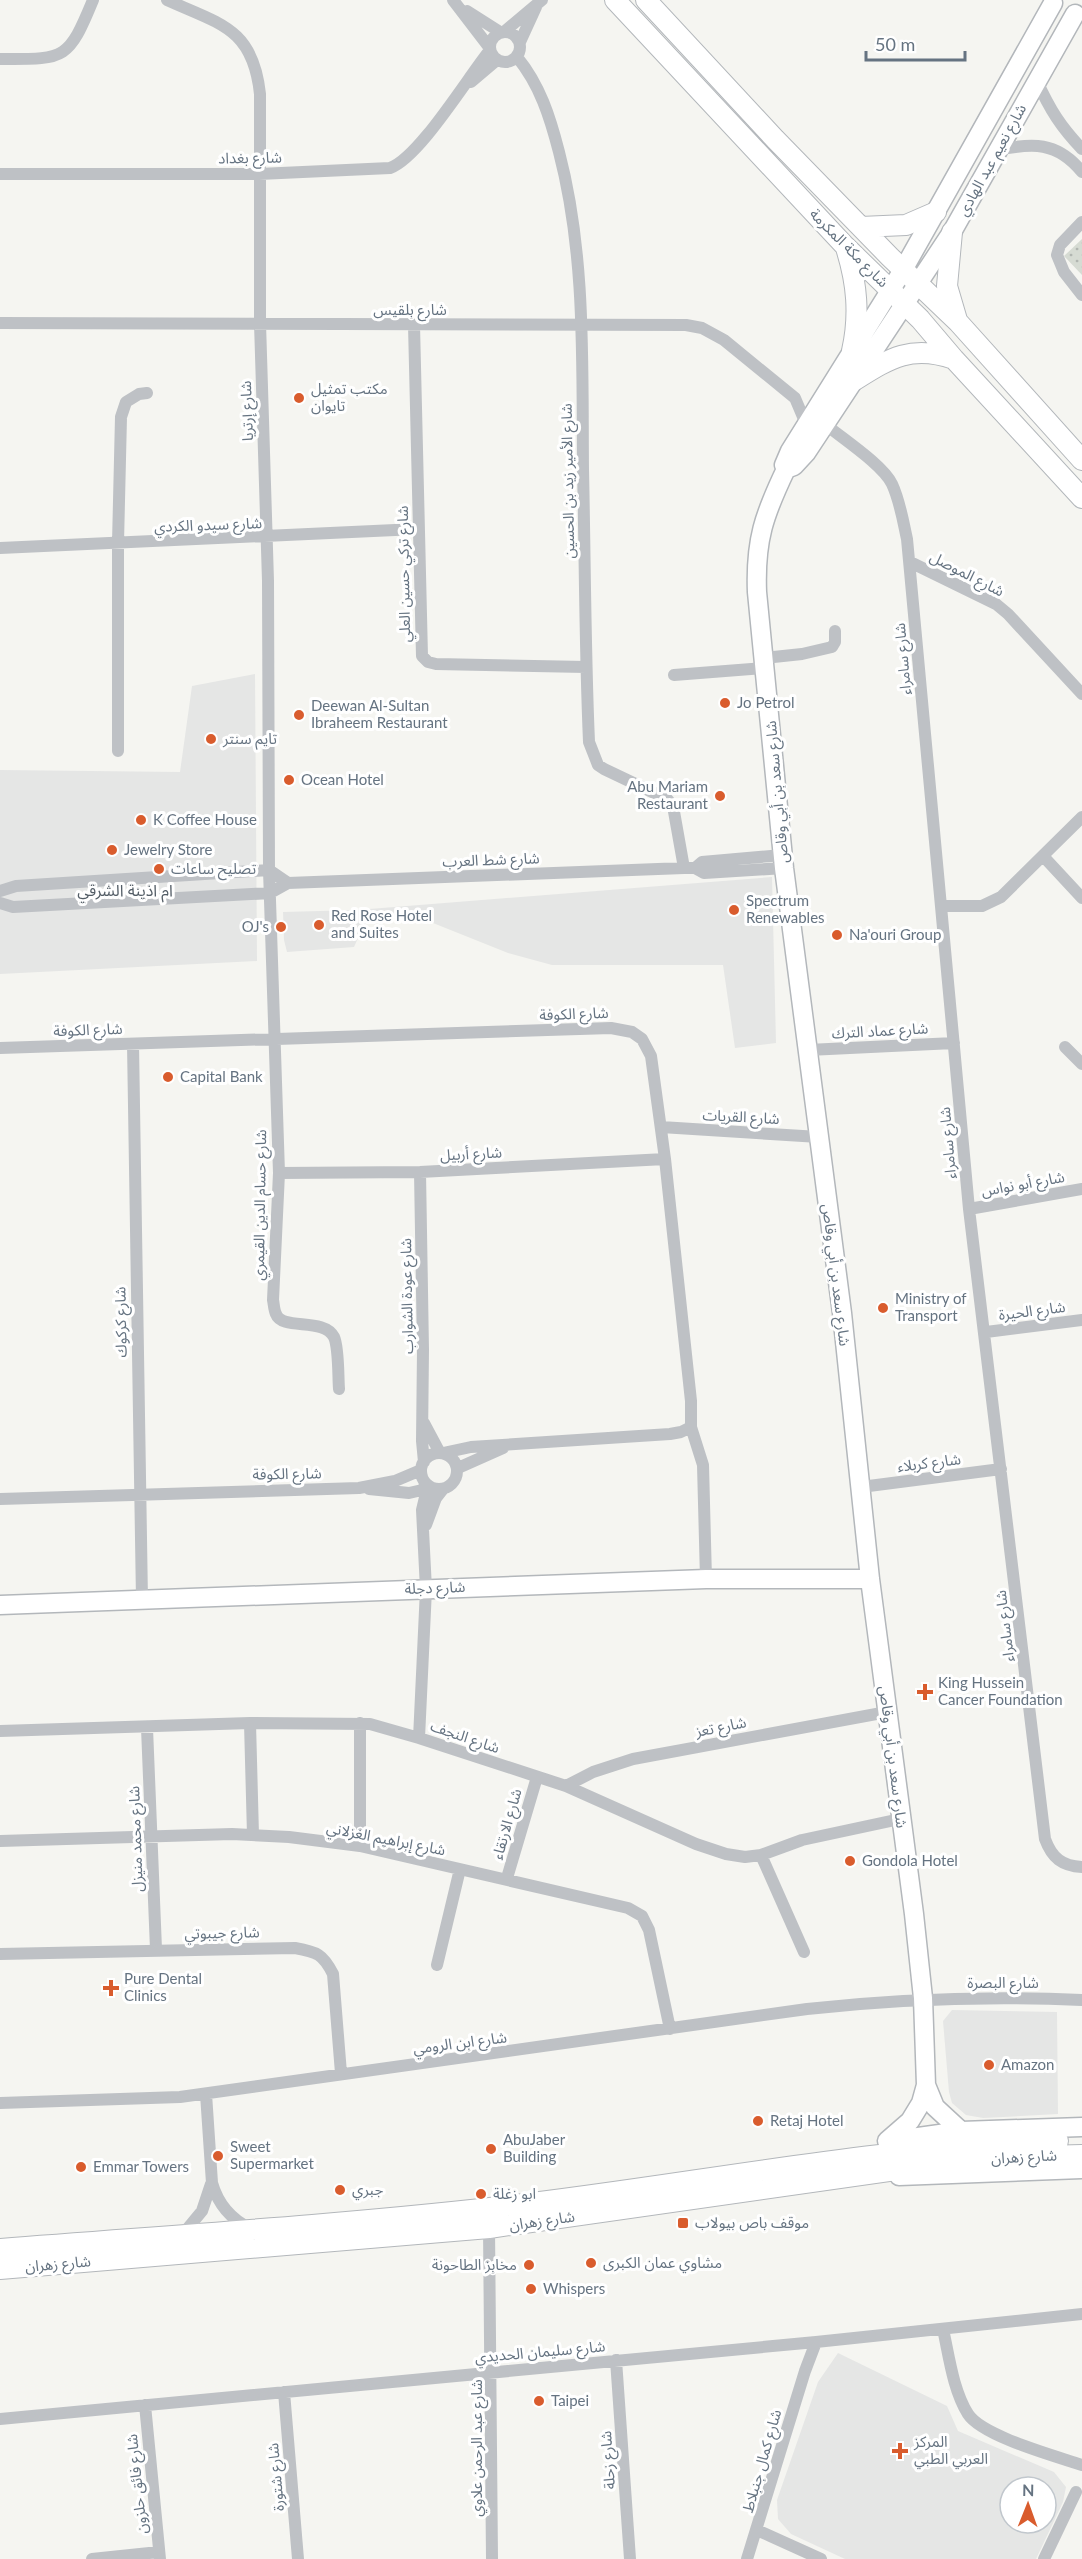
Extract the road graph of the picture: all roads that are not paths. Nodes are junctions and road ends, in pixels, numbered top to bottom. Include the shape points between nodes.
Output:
1 (93, 0) edge
2 (167, 0) edge
3 (615, 0) edge
4 (646, 0) edge
5 (1053, 1) edge
6 (540, 2) edge
7 (456, 3) edge
8 (1078, 12) edge
9 (502, 32) junction
10 (520, 42) junction
11 (490, 48) junction
12 (517, 57) junction
13 (0, 59) edge
14 (497, 60) junction
15 (1037, 81) junction
16 (463, 88) junction
17 (1082, 149) edge
18 (997, 150) junction
19 (1082, 172) edge
20 (0, 174) edge
21 (259, 174) junction
22 (936, 213) junction
23 (1082, 222) edge
24 (861, 227) junction
25 (952, 232) junction
26 (845, 246) junction
27 (903, 270) junction
28 (918, 285) junction
29 (891, 290) junction
30 (1082, 295) edge
31 (906, 305) junction
32 (958, 322) junction
33 (0, 323) edge
34 (260, 323) junction
35 (581, 324) junction
36 (414, 325) junction
37 (852, 351) junction
38 (954, 359) junction
39 (855, 380) junction
40 (147, 393) dead end
41 (795, 398) junction
42 (820, 402) junction
43 (806, 424) junction
44 (825, 424) junction
45 (1082, 460) edge
46 (786, 469) junction
47 (1082, 498) edge
48 (417, 529) junction
49 (266, 537) junction
50 (118, 543) junction
51 (0, 548) edge
52 (910, 562) junction
53 (835, 631) dead end
54 (764, 663) junction
55 (586, 667) junction
56 (674, 675) dead end
57 (1082, 694) edge
58 (118, 752) dead end
59 (1082, 817) edge
60 (1043, 856) junction
61 (783, 862) junction
62 (689, 868) junction
63 (269, 870) junction
64 (288, 883) junction
65 (0, 891) edge
66 (270, 893) junction
67 (1082, 898) edge
68 (0, 903) edge
69 (942, 906) junction
70 (274, 1040) junction
71 (954, 1043) junction
72 (133, 1044) junction
73 (1065, 1047) dead end
74 (0, 1048) edge
75 (808, 1050) junction
76 (1082, 1064) edge
77 (661, 1127) junction
78 (819, 1137) junction
79 (665, 1159) junction
80 (420, 1172) junction
81 (279, 1173) junction
82 (1082, 1189) edge
83 (969, 1209) junction
84 (1082, 1320) edge
85 (986, 1332) junction
86 (339, 1389) dead end
87 (422, 1419) junction
88 (691, 1426) junction
89 (509, 1446) junction
90 (442, 1453) junction
91 (422, 1466) junction
92 (458, 1468) junction
93 (1001, 1469) junction
94 (427, 1484) junction
95 (861, 1487) junction
96 (359, 1488) junction
97 (443, 1489) junction
98 (139, 1493) junction
99 (0, 1499) edge
100 (424, 1529) junction
101 (706, 1579) junction
102 (870, 1579) junction
103 (426, 1589) junction
104 (142, 1600) junction
105 (0, 1605) edge
106 (887, 1712) junction
107 (250, 1723) junction
108 (360, 1723) junction
109 (147, 1728) junction
110 (0, 1731) edge
111 (419, 1738) junction
112 (537, 1777) junction
113 (566, 1786) junction
114 (900, 1818) junction
115 (253, 1834) junction
116 (151, 1837) junction
117 (0, 1841) edge
118 (360, 1846) junction
119 (762, 1855) junction
120 (1082, 1867) edge
121 (460, 1869) junction
122 (507, 1878) junction
123 (156, 1949) junction
124 (804, 1952) dead end
125 (0, 1954) edge
126 (437, 1965) dead end
127 (923, 1998) junction
128 (1082, 2000) edge
129 (669, 2029) junction
130 (340, 2073) junction
131 (926, 2085) junction
132 (206, 2094) junction
133 (0, 2103) edge
134 (1082, 2127) edge
135 (961, 2131) junction
136 (887, 2141) junction
137 (1082, 2142) edge
138 (1082, 2155) edge
139 (860, 2166) junction
140 (1082, 2169) edge
141 (212, 2183) junction
142 (489, 2228) junction
143 (251, 2229) junction
144 (183, 2234) junction
145 (0, 2249) edge
146 (0, 2269) edge
147 (1082, 2314) edge
148 (943, 2329) junction
149 (816, 2342) junction
150 (797, 2343) junction
151 (616, 2360) junction
152 (492, 2371) junction
153 (805, 2371) junction
154 (284, 2392) junction
155 (145, 2405) junction
156 (0, 2419) edge
157 (1082, 2465) edge
158 (1076, 2492) dead end
159 (757, 2530) junction
160 (160, 2556) edge
161 (92, 2559) edge
162 (298, 2559) edge
163 (492, 2559) edge
164 (630, 2559) edge
165 (747, 2559) edge
166 (821, 2559) edge
167 (1044, 2559) edge

1 - 13 street via 77,37 64,53
2 - 21 street, شارع إرتريا via 231,31 254,60 260,94
3 - 26 main road, شارع مكة المكرمة
4 - 24 main road, شارع مكة المكرمة
5 - 8 street via 1062,12
5 - 22 street, شارع نعيم عبد الهادي
6 - 9 street
6 - 10 street
7 - 9 street
7 - 11 street
8 - 15 street, شارع نعيم عبد الهادي
9 - 10 street via 514,34
9 - 11 street via 492,38
10 - 12 street
11 - 14 street
11 - 16 street, شارع بغداد
12 - 14 street via 508,62
12 - 35 street, شارع الأمير زيد بن الحسين via 541,95 566,177
14 - 16 street, شارع بغداد
15 - 17 street via 1062,128
15 - 18 street, شارع نعيم عبد الهادي
16 - 21 street, شارع بغداد via 400,165 375,170
18 - 19 street via 1029,144 1046,147 1065,154
18 - 25 street, شارع نعيم عبد الهادي
20 - 21 street, شارع بغداد
21 - 34 street, شارع إرتريا
22 - 24 main road via 906,225
22 - 27 street, شارع نعيم عبد الهادي
23 - 30 street via 1060,245 1057,255 1064,272
24 - 27 main road, شارع مكة المكرمة
25 - 28 street, شارع نعيم عبد الهادي
25 - 32 main road via 947,286
26 - 29 main road, شارع مكة المكرمة
26 - 37 main road via 856,295
27 - 28 main road, شارع مكة المكرمة
27 - 29 street, شارع نعيم عبد الهادي
28 - 31 street, شارع نعيم عبد الهادي
28 - 32 main road, شارع مكة المكرمة
29 - 31 main road, شارع مكة المكرمة
29 - 37 street, شارع سعد بن أبي وقاص
31 - 38 main road, شارع مكة المكرمة
31 - 39 street, شارع سعد بن أبي وقاص
32 - 45 main road, شارع مكة المكرمة
33 - 34 street, شارع بلقيس
34 - 36 street, شارع بلقيس
34 - 49 street, شارع إرتريا
35 - 36 street, شارع بلقيس
35 - 41 street, شارع بلقيس via 702,328 724,340
35 - 55 street, شارع الأمير زيد بن الحسين
36 - 48 street, شارع تركي حسين العلي
37 - 42 street, شارع سعد بن أبي وقاص
38 - 39 main road via 931,352 909,352
38 - 47 main road, شارع مكة المكرمة
39 - 44 street, شارع سعد بن أبي وقاص
40 - 50 street via 131,397 123,407
41 - 42 street
41 - 43 street, شارع بلقيس
42 - 43 street, شارع سعد بن أبي وقاص
43 - 46 street, شارع سعد بن أبي وقاص via 786,459
44 - 46 street, شارع سعد بن أبي وقاص via 801,459
44 - 52 street, شارع سامراء via 878,466 892,484
46 - 54 street, شارع سعد بن أبي وقاص via 763,519 757,551
48 - 49 street, شارع سيدو الكردي
48 - 55 street, شارع تركي حسين العلي via 422,656 428,662
49 - 50 street, شارع سيدو الكردي
49 - 63 street, شارع إرتريا
50 - 51 street, شارع سيدو الكردي
50 - 58 street
52 - 57 street, شارع الموصل via 996,604
52 - 69 street, شارع سامراء
53 - 54 street via 832,647
54 - 56 street
54 - 61 street, شارع سعد بن أبي وقاص
55 - 62 street, شارع الأمير زيد بن الحسين via 589,742 594,757 604,770 668,799
59 - 60 street
60 - 67 street
60 - 69 street via 991,903
61 - 62 street, شارع شط العرب via 704,873
61 - 75 street, شارع سعد بن أبي وقاص
62 - 64 street, شارع شط العرب
63 - 64 street
63 - 65 street via 16,886
63 - 66 street, شارع حسام الدين القيمري
64 - 66 street, شارع شط العرب
66 - 68 street, شارع شط العرب via 13,907
66 - 70 street, شارع حسام الدين القيمري
69 - 71 street, شارع سامراء
70 - 72 street, شارع الكوفة
70 - 77 street, شارع الكوفة via 624,1029 648,1047
70 - 81 street, شارع حسام الدين القيمري
71 - 75 street, شارع عماد الترك
71 - 83 street, شارع سامراء
72 - 74 street, شارع الكوفة
72 - 98 street, شارع كركوك
73 - 76 street
75 - 78 street, شارع سعد بن أبي وقاص
77 - 78 street, شارع القريات
77 - 79 street, شارع الكوفة
78 - 95 street, شارع سعد بن أبي وقاص
79 - 80 street, شارع أربيل
79 - 88 street, شارع الكوفة
80 - 81 street, شارع أربيل
80 - 87 street, شارع عودة الشوارب
81 - 86 street, شارع حسام الدين القيمري via 276,1316 280,1321 320,1327 332,1335
82 - 83 street, شارع أبو نواس
83 - 85 street, شارع سامراء
84 - 85 street, شارع الحيرة
85 - 93 street, شارع سامراء
87 - 90 street, شارع عودة الشوارب
87 - 91 street, شارع عودة الشوارب
88 - 89 street via 670,1434
88 - 101 street, شارع الكوفة via 702,1465
89 - 90 street
89 - 92 street
90 - 91 street via 432,1454
90 - 92 street via 453,1459
91 - 94 street
91 - 96 street, شارع الكوفة via 395,1481
92 - 97 street via 456,1479
93 - 95 street, شارع كربلاء
93 - 120 street, شارع سامراء via 1045,1839 1059,1861
94 - 96 street, شارع الكوفة via 409,1494
94 - 97 street
94 - 100 street
95 - 102 street, شارع سعد بن أبي وقاص
96 - 98 street, شارع الكوفة
97 - 100 street
98 - 99 street, شارع الكوفة
98 - 104 street, شارع كركوك
100 - 103 street
101 - 102 street, شارع دجلة
101 - 103 street, شارع دجلة
102 - 106 street, شارع سعد بن أبي وقاص
103 - 104 street, شارع دجلة
103 - 111 street
104 - 105 street, شارع دجلة
106 - 113 street, شارع تعز via 633,1759
106 - 114 street, شارع سعد بن أبي وقاص
107 - 108 street, شارع النجف
107 - 109 street, شارع النجف
107 - 115 street
108 - 111 street, شارع النجف
108 - 118 street
109 - 110 street, شارع النجف
109 - 116 street, شارع محمد منيزل
111 - 112 street, شارع النجف
112 - 113 street, شارع النجف
112 - 122 street, شارع الارتقاء
113 - 119 street, شارع النجف via 696,1844 726,1854
114 - 119 street, شارع النجف via 802,1840
114 - 127 street, شارع سعد بن أبي وقاص
115 - 116 street, شارع إبراهيم الغزلاني
115 - 118 street, شارع إبراهيم الغزلاني
116 - 117 street, شارع إبراهيم الغزلاني
116 - 123 street, شارع محمد منيزل
118 - 121 street, شارع إبراهيم الغزلاني
119 - 124 street
121 - 122 street, شارع إبراهيم الغزلاني
121 - 126 street
122 - 129 street, شارع إبراهيم الغزلاني via 628,1908 642,1916 650,1930
123 - 125 street, شارع جيبوتي
123 - 130 street, شارع جيبوتي via 295,1947 325,1959 336,1991
127 - 128 street, شارع البصرة
127 - 129 street, شارع ابن الرومي via 807,2008
127 - 131 street, شارع سعد بن أبي وقاص
129 - 130 street, شارع ابن الرومي
130 - 132 street, شارع ابن الرومي
131 - 135 street, شارع سعد بن أبي وقاص via 935,2107
131 - 136 street, شارع سعد بن أبي وقاص via 910,2121
132 - 133 street, شارع ابن الرومي
132 - 141 street
134 - 135 street
135 - 136 street
136 - 139 street
137 - 139 main road, شارع زهران via 1006,2143
138 - 139 main road, شارع زهران
139 - 140 street via 931,2176
139 - 142 main road, شارع زهران
139 - 143 main road, شارع زهران via 491,2208
141 - 143 street via 226,2211
141 - 144 street via 202,2211
142 - 146 main road, شارع زهران
142 - 152 street, شارع عبد الرحمن علاوي
143 - 144 main road, شارع زهران
144 - 145 main road, شارع زهران
147 - 148 street, شارع سليمان الحديدي
148 - 149 street, شارع سليمان الحديدي
148 - 157 street via 958,2390 971,2419 987,2431
149 - 150 street, شارع سليمان الحديدي
149 - 153 street, شارع كمال جنبلاط
150 - 151 street, شارع سليمان الحديدي
150 - 153 street
151 - 152 street, شارع سليمان الحديدي
151 - 164 street, شارع زحلة
152 - 154 street, شارع سليمان الحديدي
152 - 163 street, شارع عبد الرحمن علاوي
153 - 159 street, شارع كمال جنبلاط
154 - 155 street, شارع سليمان الحديدي
154 - 162 street, شارع شتورة
155 - 156 street, شارع سليمان الحديدي
155 - 160 street, شارع فائق حلزون
158 - 167 street
159 - 165 street, شارع كمال جنبلاط
159 - 166 street
160 - 161 street

